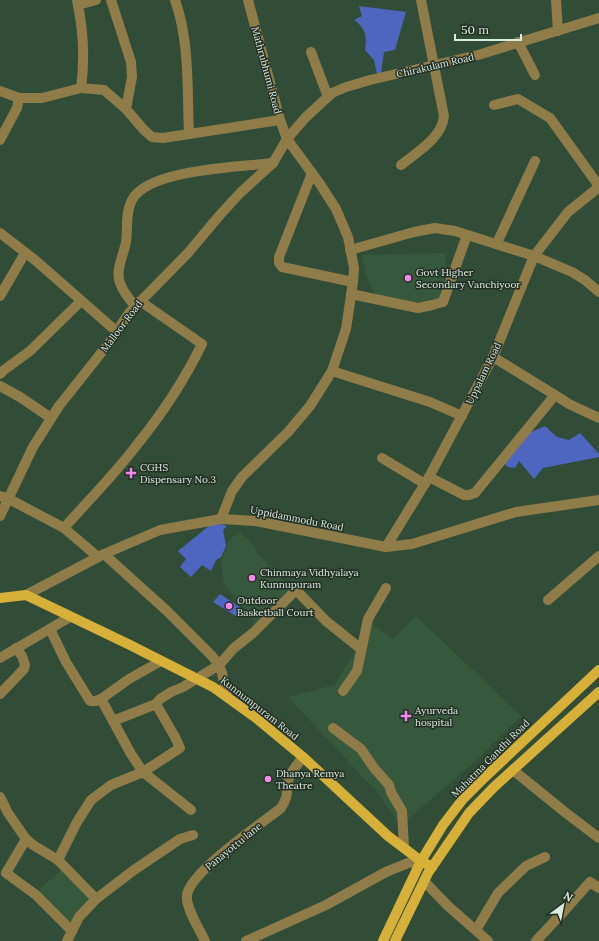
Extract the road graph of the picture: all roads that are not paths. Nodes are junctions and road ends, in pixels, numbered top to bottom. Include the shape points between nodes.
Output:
1 (96, 0) edge
2 (111, 0) edge
3 (175, 0) edge
4 (248, 0) edge
5 (421, 0) edge
6 (556, 0) edge
7 (77, 2) edge
8 (599, 18) edge
9 (558, 31) junction
10 (518, 42) junction
11 (311, 52) dead end
12 (433, 66) junction
13 (535, 74) dead end
14 (81, 88) junction
15 (0, 92) edge
16 (328, 97) junction
17 (19, 98) junction
18 (494, 105) dead end
19 (126, 109) junction
20 (280, 120) junction
21 (189, 134) junction
22 (287, 139) junction
23 (0, 140) edge
24 (535, 161) dead end
25 (273, 164) junction
26 (401, 165) dead end
27 (312, 173) junction
28 (599, 186) edge
29 (0, 233) edge
30 (467, 235) junction
31 (497, 244) junction
32 (350, 250) junction
33 (25, 253) junction
34 (534, 256) junction
35 (353, 282) junction
36 (599, 292) edge
37 (351, 294) junction
38 (0, 296) edge
39 (81, 301) junction
40 (137, 304) junction
41 (116, 331) junction
42 (493, 357) junction
43 (332, 371) junction
44 (0, 374) edge
45 (0, 386) edge
46 (555, 395) junction
47 (462, 416) junction
48 (51, 418) junction
49 (599, 418) edge
50 (382, 458) dead end
51 (427, 480) junction
52 (4, 498) edge
53 (599, 500) edge
54 (0, 516) edge
55 (221, 519) junction
56 (64, 528) junction
57 (386, 547) junction
58 (101, 555) junction
59 (599, 556) edge
60 (386, 588) dead end
61 (26, 595) junction
62 (0, 598) edge
63 (548, 600) dead end
64 (70, 617) junction
65 (50, 629) junction
66 (16, 648) junction
67 (361, 649) junction
68 (0, 658) edge
69 (161, 661) junction
70 (219, 665) junction
71 (599, 670) edge
72 (198, 678) junction
73 (343, 691) dead end
74 (599, 692) edge
75 (0, 694) edge
76 (227, 696) junction
77 (101, 699) junction
78 (156, 704) junction
79 (113, 722) junction
80 (333, 728) dead end
81 (303, 757) junction
82 (513, 770) junction
83 (143, 772) junction
84 (0, 797) edge
85 (191, 810) dead end
86 (192, 834) dead end
87 (26, 838) junction
88 (599, 838) edge
89 (404, 848) junction
90 (545, 857) dead end
91 (58, 860) junction
92 (421, 861) junction
93 (432, 867) junction
94 (424, 881) junction
95 (599, 888) edge
96 (96, 899) junction
97 (476, 930) junction
98 (72, 931) junction
99 (67, 941) edge
100 (205, 941) edge
101 (246, 941) edge
102 (383, 941) edge
103 (395, 941) edge
104 (488, 941) edge
105 (536, 941) edge

1 - 7 street
2 - 19 street via 130,62 132,77
3 - 21 street via 182,21 185,48
4 - 20 street, Mathrubhumi Road
5 - 12 street
6 - 9 street
7 - 14 street via 84,67
8 - 9 street, Chirakulam Road
9 - 10 street, Chirakulam Road
10 - 12 street, Chirakulam Road via 478,56
10 - 13 street
11 - 16 street
12 - 16 street, Chirakulam Road via 346,87
12 - 26 street via 444,116 443,124 430,142
14 - 17 street via 42,98
14 - 19 street via 104,90
15 - 17 street
16 - 22 street, Chirakulam Road
17 - 23 street
18 - 28 street via 518,99 550,118
19 - 21 street via 152,137
20 - 21 street
20 - 22 street, Mathrubhumi Road
22 - 25 street, Malloor Road
22 - 27 street, Mathrubhumi Road
24 - 31 street
25 - 40 street, Malloor Road via 240,193 188,253
25 - 40 street via 191,172 155,182 138,192 132,200 127,216 126,242 119,273 119,283 124,292
27 - 32 street, Mathrubhumi Road via 336,209 348,237
27 - 35 street via 279,257 279,263 282,267
28 - 34 street, Uppalam Road via 568,212
29 - 33 street
30 - 31 street
30 - 32 street via 435,228
30 - 37 street via 443,302 418,308
31 - 34 street
32 - 35 street, Mathrubhumi Road via 354,268
33 - 38 street
33 - 39 street
34 - 36 street via 572,272
34 - 42 street, Uppalam Road
35 - 37 street, Mathrubhumi Road
37 - 43 street, Mathrubhumi Road via 346,329
39 - 41 street
39 - 44 street via 30,351
40 - 41 street, Malloor Road
40 - 56 street via 202,344 188,372 136,447
41 - 48 street, Malloor Road
42 - 46 street
42 - 47 street, Uppalam Road
43 - 47 street via 430,402
43 - 55 street, Mathrubhumi Road via 310,406 288,432 242,477 232,491
45 - 48 street
46 - 49 street
46 - 51 street via 475,493 464,495
47 - 51 street, Uppalam Road
48 - 52 street, Malloor Road
50 - 51 street
51 - 57 street, Uppalam Road
52 - 54 street, Malloor Road
52 - 56 street
53 - 57 street, Uppidammodu Road via 516,512 412,544
55 - 57 street, Uppidammodu Road via 256,521
55 - 58 street, Uppidammodu Road via 160,530
56 - 58 street
58 - 61 street, Uppidammodu Road
58 - 70 street via 172,616
59 - 63 street
60 - 67 street via 368,619
61 - 62 main road, Uppidammodu Road
61 - 64 main road, Kunnumpuram Road
64 - 65 street
64 - 69 main road, Kunnumpuram Road
65 - 66 street
65 - 77 street via 88,699 94,702
66 - 68 street
66 - 75 street via 24,661 24,669
67 - 70 street via 326,621 296,590
67 - 73 street via 357,671
69 - 72 main road, Kunnumpuram Road
69 - 77 street
70 - 72 street
70 - 76 street
71 - 92 main road, Mahatma Gandhi Road via 463,799
72 - 76 main road, Kunnumpuram Road
72 - 78 street via 171,692
74 - 82 main road
76 - 81 main road, Kunnumpuram Road
77 - 79 street
78 - 79 street
78 - 83 street via 180,748
79 - 83 street
80 - 89 street via 360,749 389,785 402,811
81 - 89 main road, Kunnumpuram Road
81 - 100 street, Panayottu lane via 292,771 288,781 288,792 281,808 204,869 190,887 187,896 189,908
82 - 88 street
82 - 93 main road via 469,813
83 - 85 street
83 - 91 street via 110,785 91,800
84 - 87 street
86 - 96 street via 180,839 134,870
87 - 91 street
87 - 98 street via 6,872 36,895
89 - 92 main road, Kunnumpuram Road
90 - 97 street via 526,866 498,893
91 - 96 street
92 - 93 main road, Kunnumpuram Road
92 - 101 street via 386,872 326,905
92 - 102 main road, Mahatma Gandhi Road
93 - 94 main road
94 - 97 street
94 - 103 main road
95 - 105 street via 590,882
96 - 98 street via 79,917
97 - 104 street
98 - 99 street

